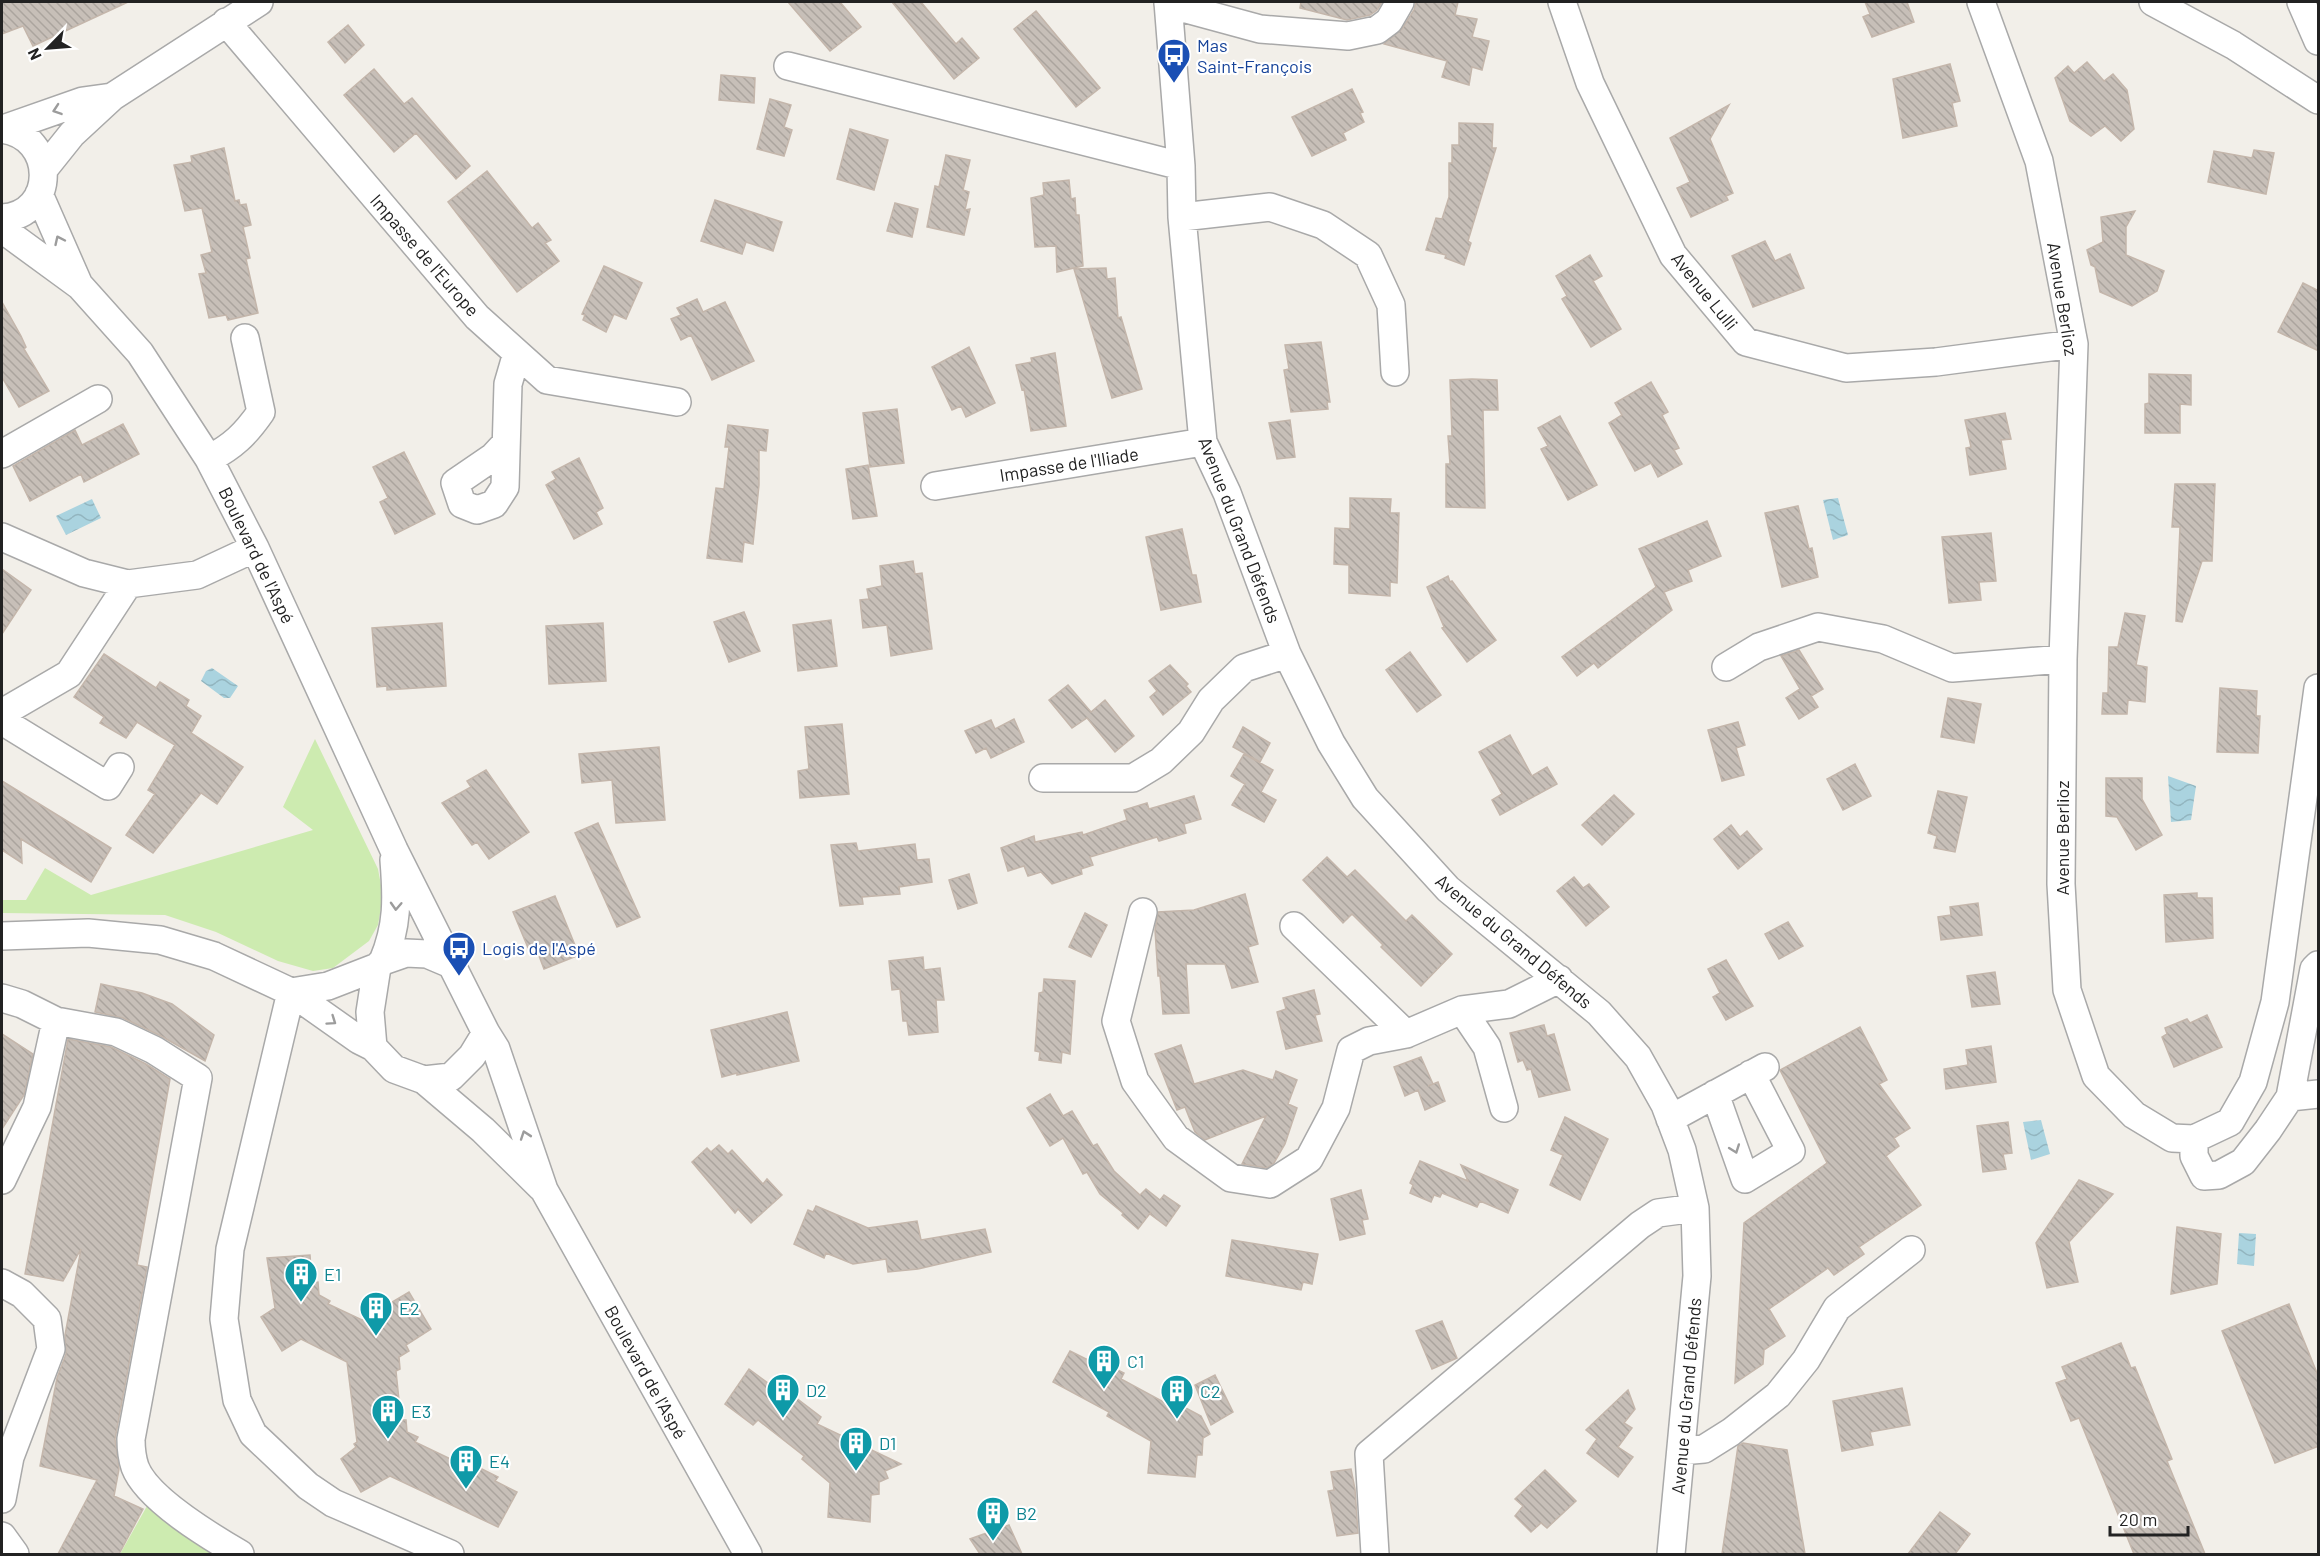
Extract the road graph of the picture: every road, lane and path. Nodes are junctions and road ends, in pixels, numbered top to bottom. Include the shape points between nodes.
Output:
1 (259, 2) edge
2 (1400, 2) edge
3 (1562, 2) edge
4 (1981, 2) edge
5 (2153, 2) edge
6 (2301, 2) edge
7 (1168, 3) edge
8 (226, 22) junction
9 (2319, 41) edge
10 (788, 66) dead end
11 (112, 97) junction
12 (2319, 100) edge
13 (2, 129) edge
14 (1181, 166) junction
15 (41, 182) junction
16 (1182, 217) junction
17 (2, 218) edge
18 (2, 229) edge
19 (80, 286) junction
20 (245, 338) dead end
21 (2074, 344) junction
22 (518, 353) junction
23 (1395, 372) dead end
24 (98, 399) dead end
25 (677, 402) dead end
26 (1203, 442) junction
27 (506, 443) dead end
28 (2, 454) edge
29 (209, 459) junction
30 (935, 486) dead end
31 (2, 537) edge
32 (255, 548) junction
33 (128, 584) junction
34 (1287, 654) junction
35 (2063, 659) junction
36 (1726, 667) dead end
37 (2319, 688) edge
38 (2, 713) edge
39 (2, 721) edge
40 (120, 767) dead end
41 (1043, 778) dead end
42 (394, 850) junction
43 (1143, 912) dead end
44 (1294, 926) dead end
45 (2, 936) edge
46 (380, 964) junction
47 (2319, 964) edge
48 (453, 965) junction
49 (1559, 979) junction
50 (291, 992) junction
51 (2, 998) edge
52 (1462, 1010) junction
53 (56, 1021) junction
54 (486, 1033) junction
55 (1406, 1034) junction
56 (374, 1047) junction
57 (424, 1080) junction
58 (2319, 1094) edge
59 (1715, 1095) junction
60 (2290, 1096) junction
61 (1504, 1108) dead end
62 (1670, 1119) junction
63 (2194, 1139) junction
64 (2, 1180) edge
65 (544, 1190) junction
66 (1695, 1208) junction
67 (1911, 1250) dead end
68 (2, 1283) edge
69 (1681, 1451) junction
70 (6, 1455) edge
71 (2, 1499) edge
72 (2, 1536) edge
73 (15, 1554) edge
74 (240, 1554) edge
75 (450, 1554) edge
76 (748, 1554) edge
77 (1375, 1554) edge
78 (1671, 1554) edge

1 - 8 street
2 - 7 street via 1389,21 1377,30 1348,36 1260,29
3 - 21 street, Avenue Lulli via 1590,83 1673,255 1746,342 1846,368 1936,362
4 - 21 street, Avenue Berlioz via 2039,161
5 - 12 street via 2233,45
6 - 9 street
7 - 14 street, Avenue du Grand Défends
8 - 11 street
8 - 22 street, Impasse de l'Europe via 477,317
10 - 14 street
11 -> 13 street via 83,101
11 - 15 street via 72,134
13 - 15 street, Boulevard de l'Aspé via 15,132 35,146
14 - 16 street, Avenue du Grand Défends
15 - 17 street via 32,205
19 -> 15 street, Boulevard de l'Aspé
16 - 23 street via 1270,207 1323,225 1368,255 1391,305
16 - 26 street, Avenue du Grand Défends
18 - 19 street, Boulevard de l'Aspé
19 - 29 street, Boulevard de l'Aspé via 140,353
20 - 29 street via 261,412 246,433
21 - 35 street, Avenue Berlioz
22 - 25 street, Impasse de l'Europe via 547,380
22 - 27 street via 508,384
24 - 28 street
26 - 30 street, Impasse de l'Iliade
26 - 34 street, Avenue du Grand Défends via 1227,493
29 - 32 street, Boulevard de l'Aspé
31 - 33 street via 84,573
32 - 33 street via 197,575
32 - 42 street, Boulevard de l'Aspé
33 - 38 street via 69,674
34 - 41 street via 1244,668 1211,700 1191,732 1169,754 1133,778
34 - 49 street, Avenue du Grand Défends via 1331,743 1365,798 1449,889
35 - 36 street via 1952,668 1883,639 1818,627 1759,647
35 - 63 street, Avenue Berlioz via 2061,884 2067,990 2096,1076 2134,1116 2172,1138
37 - 63 street via 2275,1002 2253,1082 2230,1122
39 - 40 street via 108,786
42 -> 46 street, Boulevard de l'Aspé via 397,905 392,940
42 - 48 street, Boulevard de l'Aspé
43 - 55 street via 1116,1021 1135,1081 1176,1138 1231,1178 1270,1184 1309,1160 1336,1108 1351,1050 1369,1041
44 - 55 street
45 - 50 street via 88,933 160,940 214,956
46 - 48 street via 406,953 428,954
46 - 50 street via 328,986
46 - 56 street via 370,1012
47 - 60 street via 2314,969
48 - 54 street
49 - 52 street via 1509,1004
49 - 62 street, Avenue du Grand Défends via 1599,1013 1638,1057
50 -> 56 street
50 - 75 street via 230,1249 224,1319 237,1400 253,1434 308,1486 333,1503
51 - 53 street
52 - 55 street
52 - 61 street via 1487,1047
53 - 64 street via 37,1107
53 - 74 street via 116,1032 198,1078 131,1439 132,1453 136,1469 150,1490 194,1525
54 - 57 street via 472,1056 451,1077
65 -> 54 street, Boulevard de l'Aspé via 496,1049
56 - 57 street via 394,1069
57 - 65 street, Boulevard de l'Aspé via 483,1130
58 - 60 street
59 -> 59 street via 1745,1179 1791,1151 1758,1070
59 - 62 street
60 - 63 street via 2243,1162 2219,1175 2204,1176 2194,1156
62 - 66 street, Avenue du Grand Défends via 1682,1150
65 - 76 street, Boulevard de l'Aspé
66 - 69 street, Avenue du Grand Défends via 1697,1276
66 - 77 street via 1658,1213 1640,1225 1369,1454
67 - 69 street via 1837,1308 1806,1360 1778,1395 1704,1449
68 - 70 street via 22,1294 47,1319 51,1349
69 - 78 street, Avenue du Grand Défends
70 - 71 street
72 - 73 street

